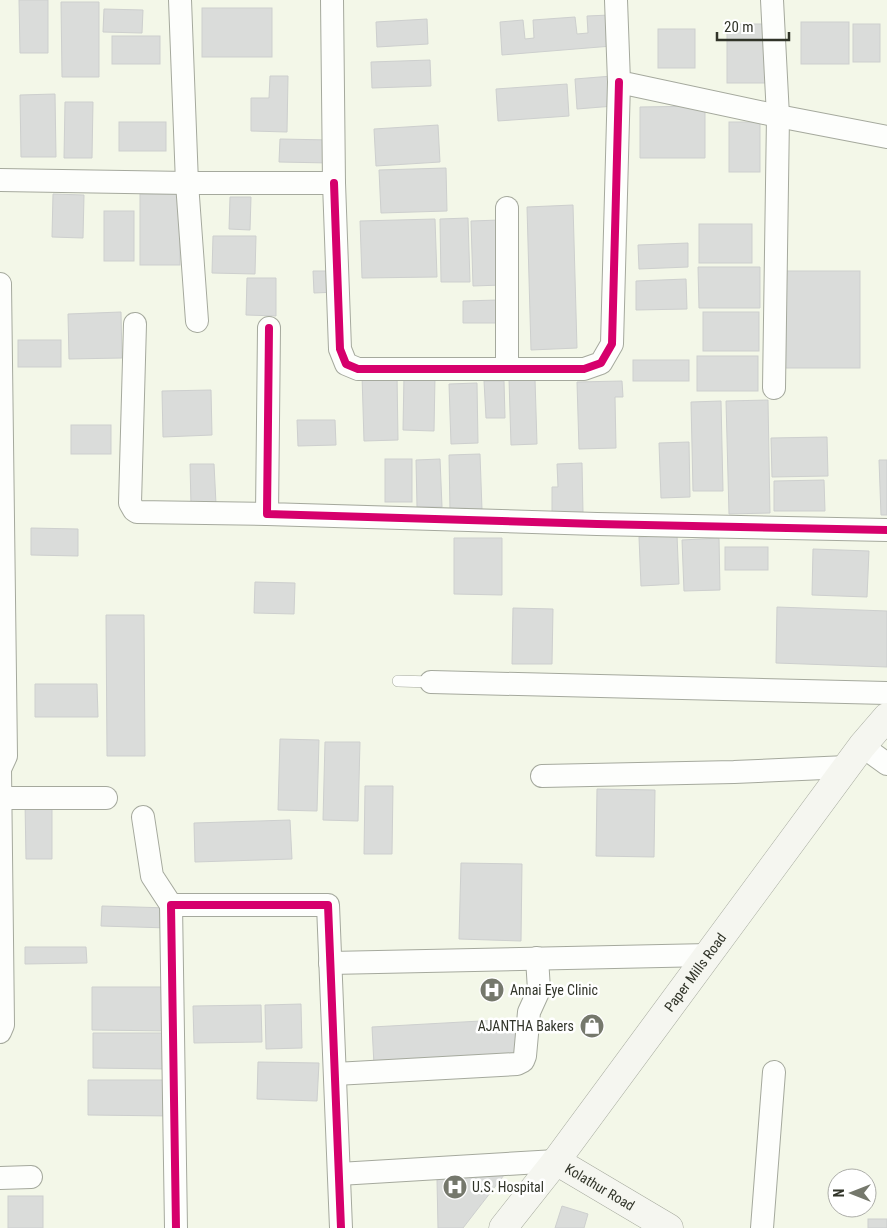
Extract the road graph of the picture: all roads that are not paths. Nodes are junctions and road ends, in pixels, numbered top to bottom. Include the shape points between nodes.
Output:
1 (180, 0) edge
2 (332, 0) edge
3 (616, 0) edge
4 (772, 0) edge
5 (619, 82) junction
6 (778, 116) junction
7 (887, 137) edge
8 (0, 180) edge
9 (187, 183) junction
10 (334, 183) junction
11 (508, 208) dead end
12 (0, 284) edge
13 (197, 321) dead end
14 (135, 324) dead end
15 (269, 328) dead end
16 (508, 369) junction
17 (774, 388) dead end
18 (267, 514) junction
19 (887, 530) edge
20 (398, 681) dead end
21 (431, 682) joint
22 (887, 693) edge
23 (887, 717) edge
24 (854, 756) junction
25 (887, 764) edge
26 (0, 769) edge
27 (542, 776) dead end
28 (1, 798) edge
29 (106, 798) dead end
30 (143, 817) dead end
31 (171, 905) junction
32 (709, 955) junction
33 (537, 958) junction
34 (330, 963) junction
35 (0, 1032) edge
36 (774, 1072) dead end
37 (335, 1074) junction
38 (556, 1161) junction
39 (339, 1174) junction
40 (31, 1177) dead end
41 (0, 1178) edge
42 (176, 1228) edge
43 (341, 1228) edge
44 (503, 1228) edge
45 (669, 1228) edge
46 (762, 1228) edge

1 - 9 street
2 - 10 street
3 - 5 street
4 - 6 street
5 - 6 street
5 - 16 street via 612,344 600,363 584,368
6 - 7 street
6 - 17 street
8 - 9 street
9 - 10 street
9 - 13 street
10 - 16 street via 340,349 346,364 358,368
11 - 16 street
12 - 26 street via 6,756
14 - 18 street via 130,503 134,510
15 - 18 street
18 - 19 street
20 - 21 lane
21 - 22 street
23 - 24 main road, Paper Mills Road
24 - 25 street
24 - 27 street via 734,772
24 - 32 main road, Paper Mills Road
26 - 28 street
28 - 29 street
28 - 35 street via 3,1025
30 - 31 street via 152,876
31 - 34 street via 328,905
31 - 42 street
32 - 33 street
32 - 38 main road, Paper Mills Road
33 - 34 street
33 - 37 street via 539,990 529,1012 523,1061 517,1064
34 - 37 street
36 - 46 street
37 - 39 street
38 - 39 street
38 - 44 main road, Paper Mills Road
38 - 45 main road, Kolathur Road
39 - 43 street
40 - 41 street

